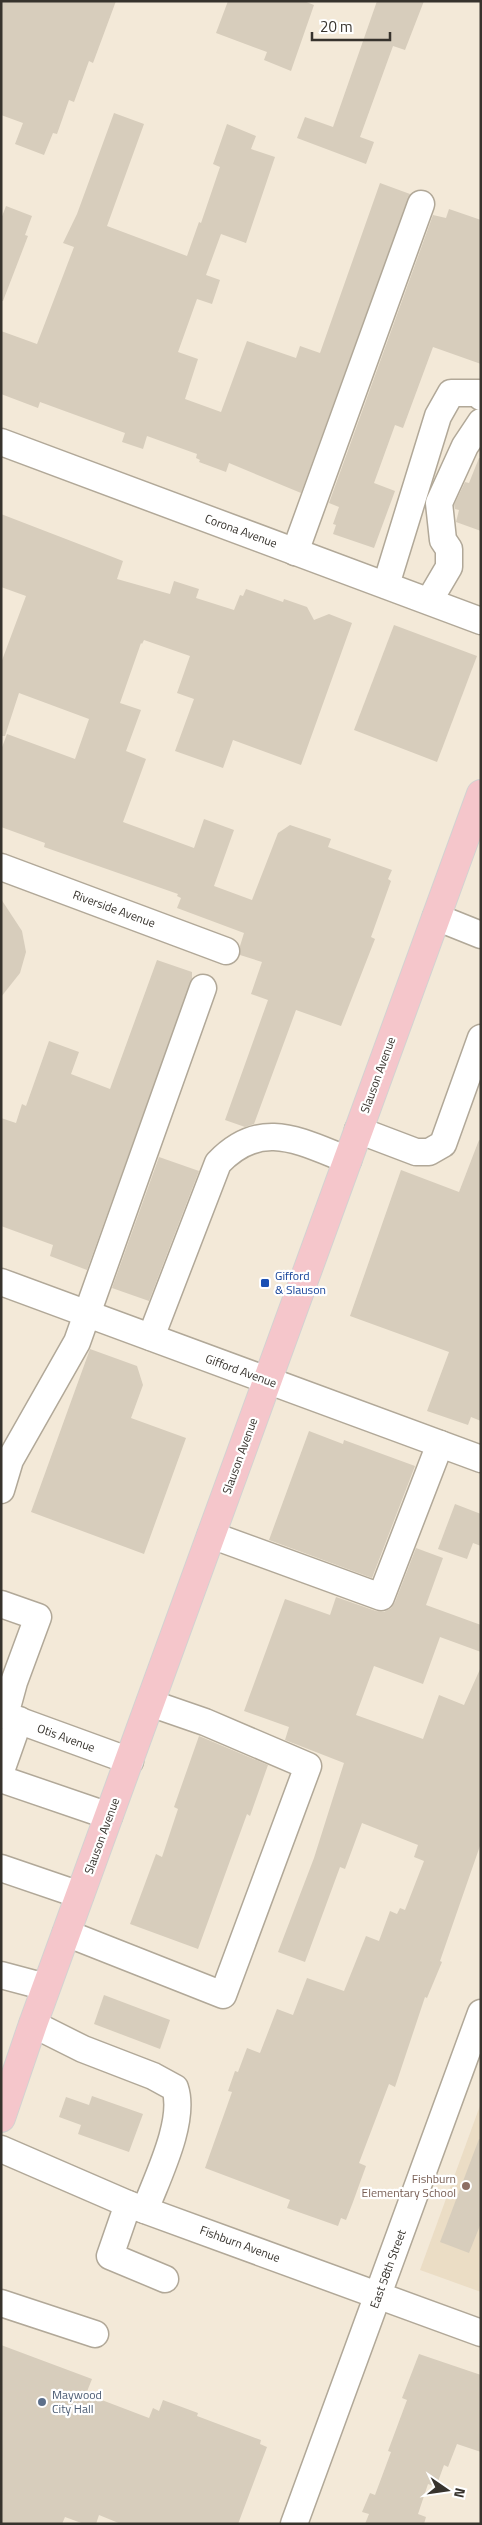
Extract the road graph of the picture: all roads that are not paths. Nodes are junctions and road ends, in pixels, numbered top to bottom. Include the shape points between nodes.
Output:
1 (421, 204) dead end
2 (481, 397) edge
3 (481, 422) edge
4 (1, 442) edge
5 (295, 552) junction
6 (386, 585) junction
7 (429, 601) junction
8 (481, 621) edge
9 (481, 794) edge
10 (1, 867) edge
11 (436, 917) junction
12 (481, 935) edge
13 (226, 951) dead end
14 (204, 988) dead end
15 (481, 1038) edge
16 (358, 1130) junction
17 (348, 1160) junction
18 (1, 1282) edge
19 (87, 1314) junction
20 (151, 1337) junction
21 (268, 1380) junction
22 (440, 1444) junction
23 (481, 1459) edge
24 (1, 1490) edge
25 (211, 1535) junction
26 (1, 1604) edge
27 (150, 1702) junction
28 (8, 1717) edge
29 (130, 1761) junction
30 (1, 1771) edge
31 (1, 1779) edge
32 (109, 1816) junction
33 (1, 1868) edge
34 (80, 1896) junction
35 (66, 1933) junction
36 (1, 1975) edge
37 (46, 1987) junction
38 (481, 2013) edge
39 (33, 2024) junction
40 (1, 2118) edge
41 (1, 2149) edge
42 (137, 2207) junction
43 (165, 2279) dead end
44 (379, 2296) junction
45 (1, 2303) edge
46 (481, 2333) edge
47 (95, 2334) dead end
48 (294, 2524) edge

1 - 5 street
2 - 6 street via 479,394 451,393 438,416
3 - 7 street via 465,446 439,504 443,540 449,549 449,567
4 - 5 street, Corona Avenue
5 - 6 street, Corona Avenue
6 - 7 street, Corona Avenue
7 - 8 street, Corona Avenue
9 - 11 main road, Slauson Avenue
10 - 13 street, Riverside Avenue
11 - 12 street
11 - 16 main road, Slauson Avenue
14 - 19 street
15 - 16 street via 443,1144 429,1152 416,1152
16 - 17 main road, Slauson Avenue
17 - 20 street via 276,1135 250,1141 231,1150 218,1163
17 - 21 main road, Slauson Avenue
18 - 19 street, Gifford Avenue
19 - 20 street, Gifford Avenue
19 - 24 street via 77,1342 10,1460
20 - 21 street, Gifford Avenue
21 - 22 street, Gifford Avenue
21 - 25 main road, Slauson Avenue
22 - 23 street, Gifford Avenue
22 - 25 street via 381,1598
25 - 27 main road, Slauson Avenue
26 - 28 street via 38,1617 14,1682
27 - 29 main road, Slauson Avenue
27 - 35 street via 308,1766 223,1995
28 - 29 street, Otis Avenue
28 - 30 street
29 - 32 main road, Slauson Avenue
31 - 32 street
32 - 34 main road, Slauson Avenue
33 - 34 street
34 - 35 main road, Slauson Avenue
35 - 37 main road, Slauson Avenue
36 - 37 street
37 - 39 main road, Slauson Avenue
38 - 44 street, East 58th Street
39 - 40 main road, Slauson Avenue
39 - 42 street via 175,2088 177,2114 168,2148
41 - 42 street, Fishburn Avenue
42 - 43 street via 110,2256
42 - 44 street, Fishburn Avenue
44 - 46 street, Fishburn Avenue
44 - 48 street, East 58th Street
45 - 47 street

